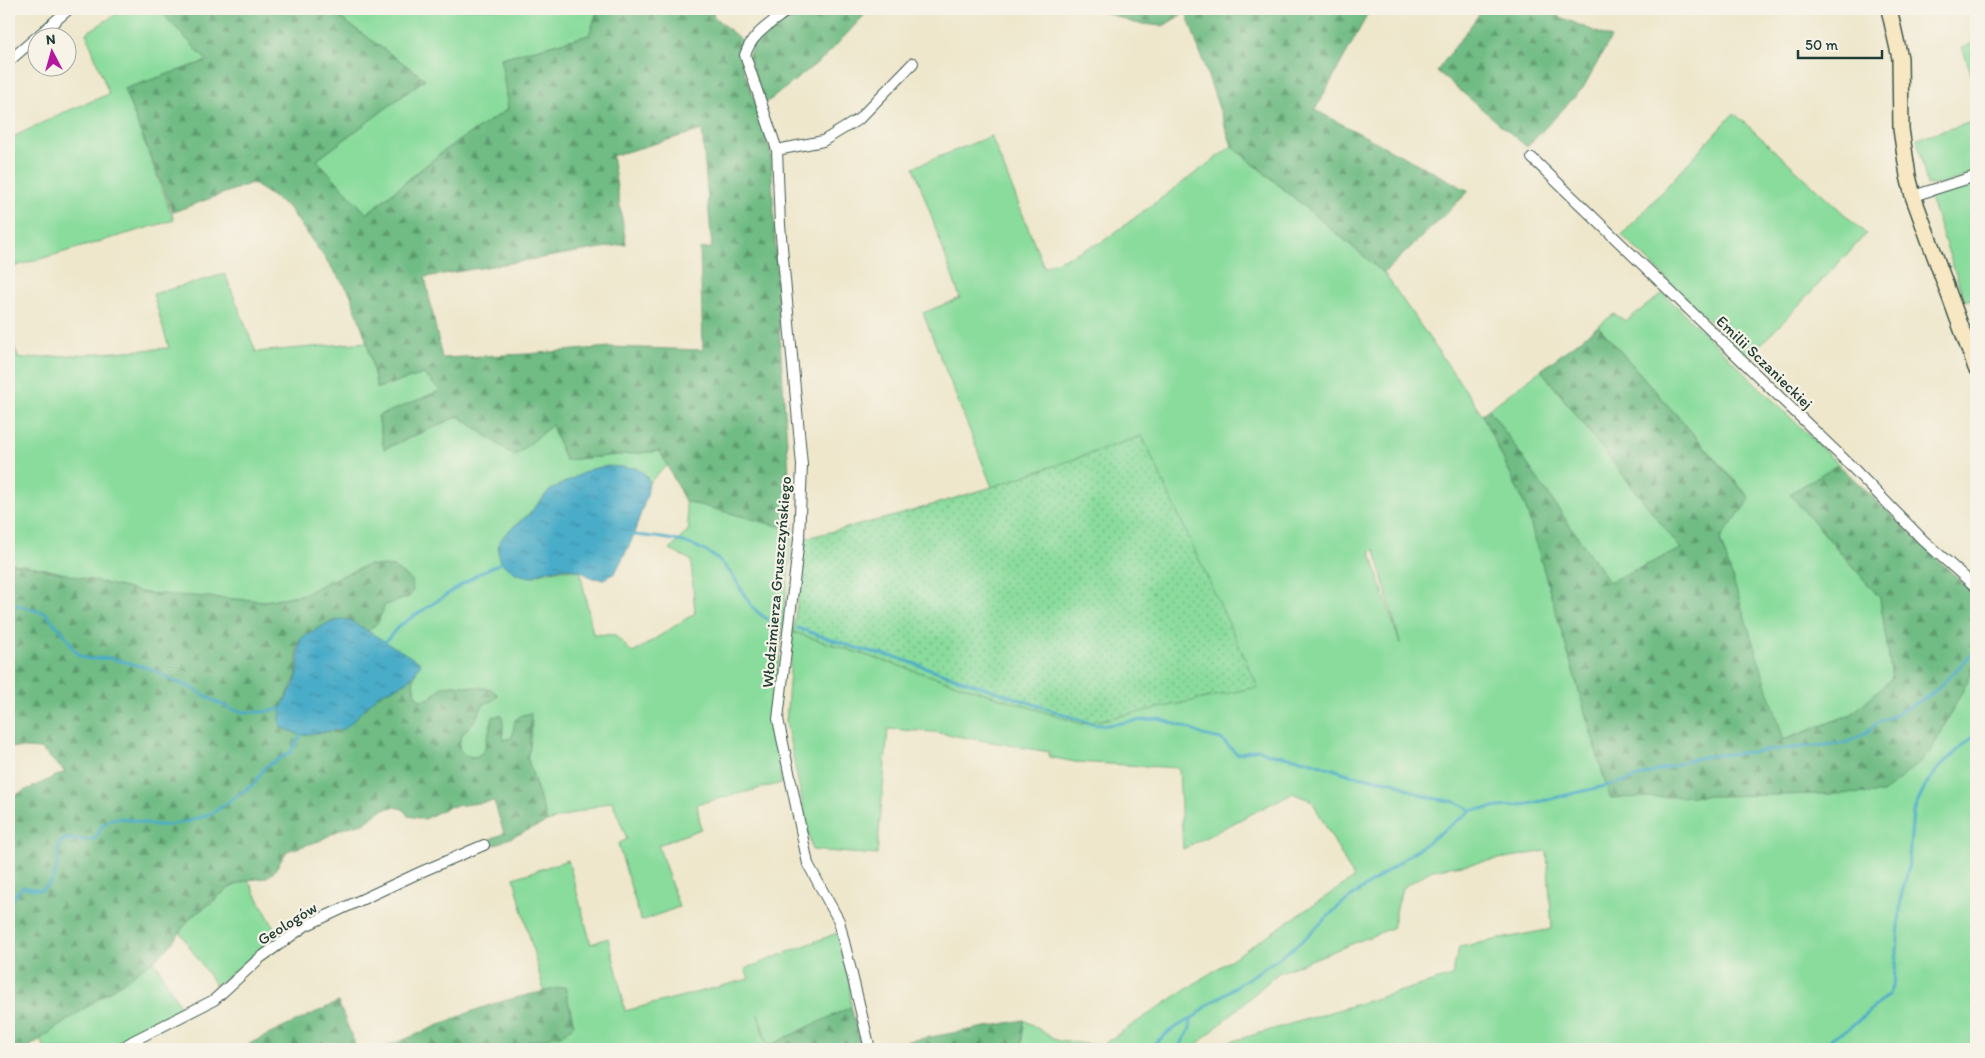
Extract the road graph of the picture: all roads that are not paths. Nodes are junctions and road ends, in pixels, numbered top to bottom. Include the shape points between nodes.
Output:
1 (69, 9) edge
2 (789, 9) edge
3 (1889, 9) edge
4 (9, 61) edge
5 (913, 63) dead end
6 (777, 150) junction
7 (1532, 158) dead end
8 (1976, 176) edge
9 (1914, 196) junction
10 (1976, 368) edge
11 (1976, 587) edge
12 (484, 845) dead end
13 (120, 1049) edge
14 (870, 1049) edge

1 - 4 street
2 - 6 street, Włodzimierza Gruszczyńskiego via 759,32 748,44 745,55
3 - 9 street via 1900,58 1901,129
5 - 6 street via 859,120 823,141
6 - 14 street, Włodzimierza Gruszczyńskiego via 781,235 802,466 799,539 778,719 808,864 839,921
7 - 11 street, Emilii Sczanieckiej via 1841,456 1924,541
8 - 9 street
9 - 10 street
12 - 13 street, Geologów via 305,926 260,958 214,1000

